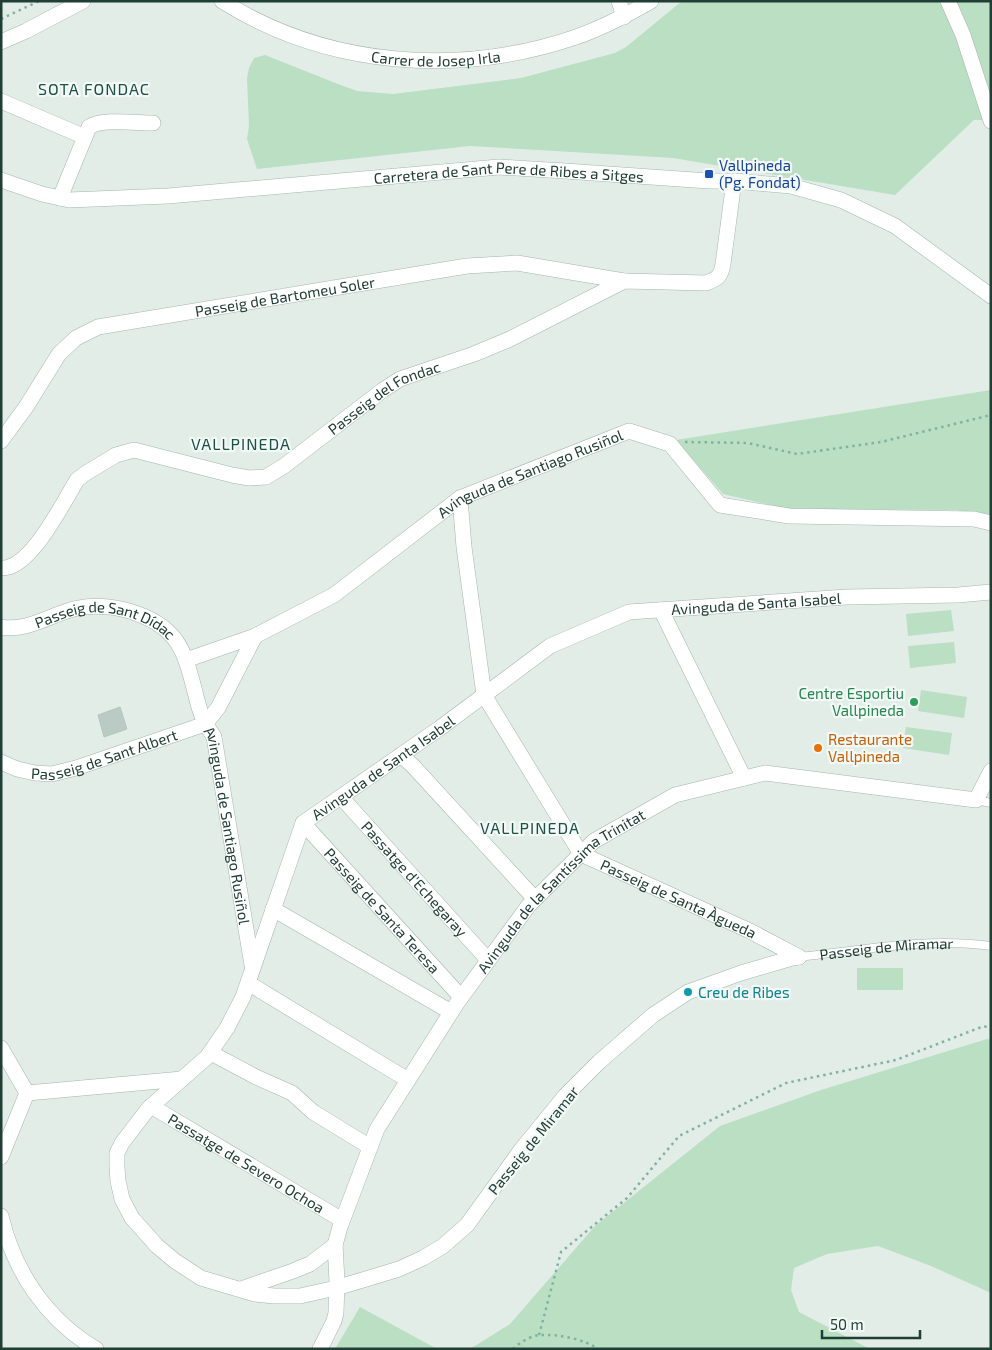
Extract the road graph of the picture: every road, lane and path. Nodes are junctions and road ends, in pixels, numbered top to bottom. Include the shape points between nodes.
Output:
1 (39, 1) edge
2 (83, 1) edge
3 (222, 1) edge
4 (619, 1) edge
5 (651, 1) edge
6 (948, 1) edge
7 (624, 17) junction
8 (1, 19) edge
9 (1, 42) edge
10 (1, 101) edge
11 (991, 121) edge
12 (153, 123) dead end
13 (85, 137) junction
14 (1, 180) edge
15 (734, 181) junction
16 (60, 198) junction
17 (624, 281) junction
18 (991, 296) edge
19 (991, 415) edge
20 (1, 441) edge
21 (664, 442) junction
22 (460, 498) junction
23 (991, 523) edge
24 (1, 568) edge
25 (991, 592) edge
26 (662, 610) junction
27 (1, 628) edge
28 (255, 636) junction
29 (186, 660) junction
30 (484, 695) junction
31 (205, 724) junction
32 (401, 754) junction
33 (1, 762) edge
34 (991, 770) edge
35 (744, 778) junction
36 (340, 797) junction
37 (976, 800) junction
38 (991, 803) edge
39 (303, 823) junction
40 (580, 854) junction
41 (535, 899) junction
42 (273, 909) junction
43 (991, 946) edge
44 (799, 957) junction
45 (488, 960) junction
46 (250, 976) junction
47 (461, 997) junction
48 (451, 1012) junction
49 (991, 1029) edge
50 (1, 1048) edge
51 (211, 1052) junction
52 (182, 1079) junction
53 (408, 1080) junction
54 (28, 1093) junction
55 (151, 1106) junction
56 (370, 1147) junction
57 (1, 1158) edge
58 (1, 1216) edge
59 (342, 1220) junction
60 (335, 1244) junction
61 (336, 1288) junction
62 (241, 1289) junction
63 (539, 1335) junction
64 (96, 1349) edge
65 (320, 1349) edge
66 (514, 1349) edge
67 (598, 1349) edge

1 - 8 path
2 - 9 street
3 - 7 street, Carrer de Josep Irla via 259,22 312,42 359,54 417,61 473,60 515,54 577,37
4 - 7 street
5 - 7 street, Carrer de Josep Irla
6 - 11 street via 963,35
10 - 13 street
12 - 13 street via 105,122 89,127
13 - 16 street
14 - 16 street, Carretera de Sant Pere de Ribes a Sitges
15 - 16 street, Carretera de Sant Pere de Ribes a Sitges via 499,167 168,196 96,200
15 - 17 street, Passeig del Fondac via 724,264 722,273 715,280 706,283
15 - 18 street, Carretera de Sant Pere de Ribes a Sitges via 791,186 857,207 895,226
17 - 20 street, Passeig de Bartomeu Soler via 517,263 467,266 98,327 76,338 59,354
17 - 24 street, Passeig del Fondac via 510,339 400,378 266,477 232,475 134,450 116,455 77,480 39,543 10,567
19 - 21 path via 881,442 796,454 748,443
21 - 22 street, Avinguda de Santiago Rusiñol via 629,431
21 - 23 street, Avinguda de Santiago Rusiñol via 670,444 720,505 789,516 974,519
22 - 28 street, Avinguda de Santiago Rusiñol via 334,595
22 - 30 street
25 - 26 street, Avinguda de Santa Isabel via 847,597
26 - 30 street, Avinguda de Santa Isabel via 629,612 550,646
26 - 35 street
27 - 29 street, Passeig de Sant Dídac via 27,626 78,608 117,608 151,618 169,632
28 - 29 street, Avinguda de Santiago Rusiñol
28 - 31 street, Avinguda de Santiago Rusiñol via 218,708
29 - 31 street, Passeig de Sant Dídac
30 - 32 street, Avinguda de Santa Isabel
30 - 40 street
31 - 33 street, Passeig de Sant Albert via 52,774 18,769
31 - 46 street, Avinguda de Santiago Rusiñol via 214,737
32 - 36 street, Avinguda de Santa Isabel
32 - 41 street
34 - 37 street
35 - 37 street, Avinguda de la Santíssima Trinitat via 765,773
35 - 40 street, Avinguda de la Santíssima Trinitat via 675,795 594,841
36 - 39 street, Avinguda de Santa Isabel
36 - 45 street, Passatge d'Echegaray
37 - 38 lane, Avinguda de la Santíssima Trinitat
39 - 42 street, Avinguda de Santa Isabel
39 - 47 street, Passeig de Santa Teresa
40 - 41 street, Avinguda de la Santíssima Trinitat
40 - 44 street, Passeig de Santa Àgueda via 750,931
41 - 45 street, Avinguda de la Santíssima Trinitat
42 - 46 street, Avinguda de Santa Isabel
42 - 48 street
43 - 44 lane, Passeig de Miramar via 918,943
44 - 61 street, Passeig de Miramar via 688,992 653,1015 565,1096 466,1225 443,1246 399,1269
45 - 47 street, Avinguda de la Santíssima Trinitat
46 - 51 street, Avinguda de Santa Isabel via 228,1028
46 - 53 street
47 - 48 street, Avinguda de la Santíssima Trinitat
48 - 53 street, Avinguda de la Santíssima Trinitat
49 - 63 path via 984,1026 896,1060 786,1084 679,1136 627,1198 561,1252
50 - 54 street
51 - 52 street, Avinguda de Santa Isabel
51 - 56 street via 292,1093 313,1112
52 - 54 street
52 - 55 street, Avinguda de Santa Isabel
53 - 56 street, Avinguda de la Santíssima Trinitat via 377,1129
54 - 57 street
55 - 59 street, Passatge de Severo Ochoa
55 - 62 street, Avinguda de Santa Isabel via 128,1133 118,1153 122,1199 132,1218 156,1246 175,1261 201,1278
56 - 59 street, Avinguda de la Santíssima Trinitat
58 - 64 street via 20,1270 33,1289 62,1324
59 - 60 street, Avinguda de la Santíssima Trinitat
60 - 61 street, Avinguda de la Santíssima Trinitat
60 - 62 street via 310,1264
61 - 62 street, Avinguda de Santa Isabel via 300,1296 255,1294
61 - 65 street, Avinguda de la Santíssima Trinitat via 334,1321
63 - 66 path via 519,1343
63 - 67 path via 590,1343

